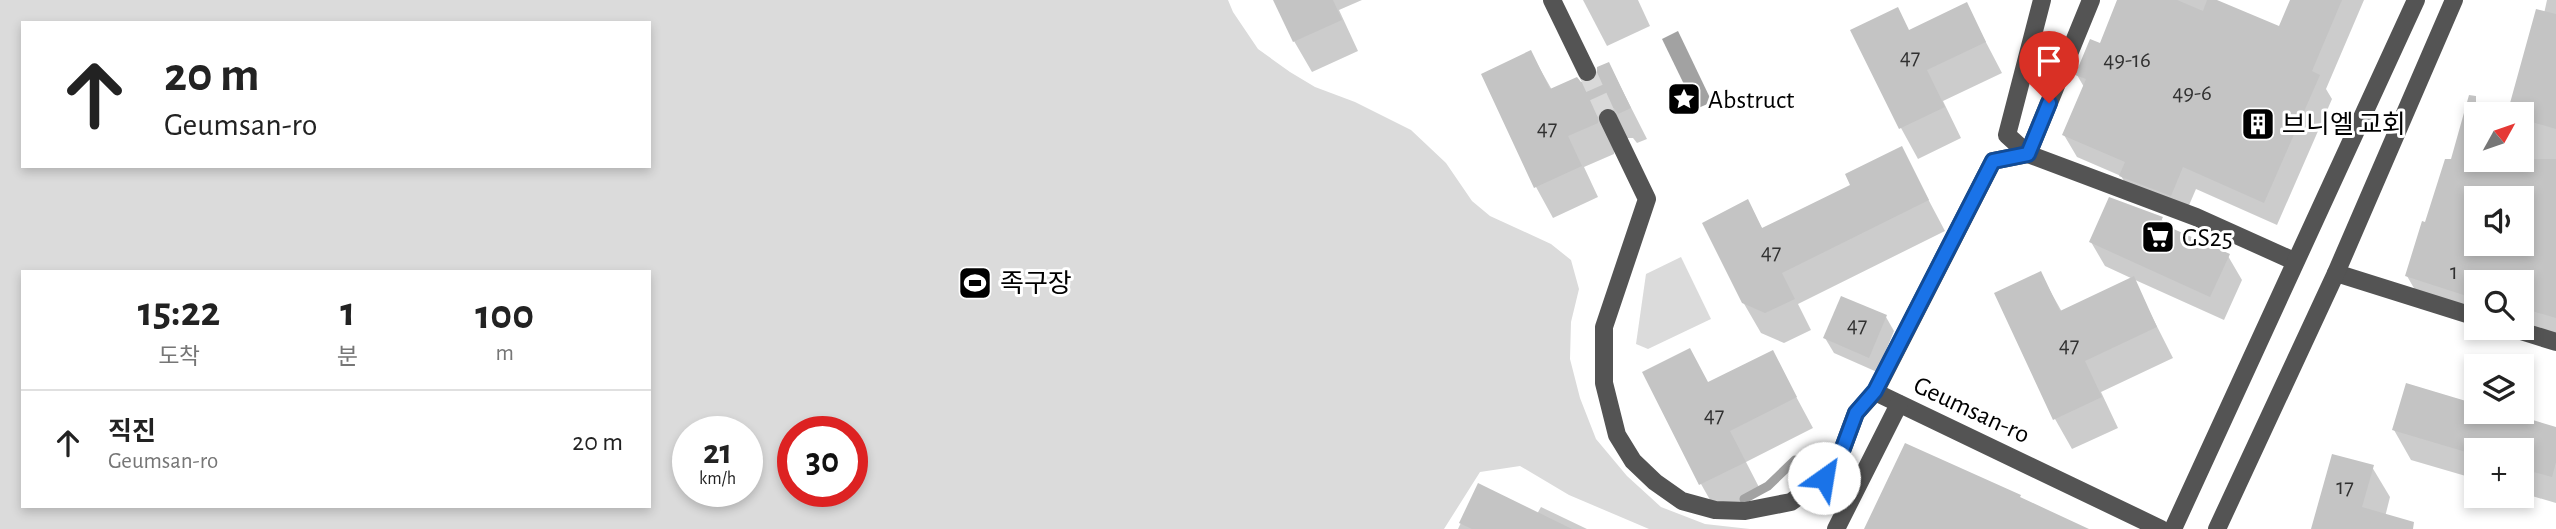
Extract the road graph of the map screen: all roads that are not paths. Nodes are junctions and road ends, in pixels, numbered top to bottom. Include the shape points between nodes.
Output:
1 (1552, 0) edge
2 (2042, 0) edge
3 (2091, 0) edge
4 (2416, 0) edge
5 (2454, 0) edge
6 (1587, 72) tunnel mouth
7 (1608, 118) tunnel mouth
8 (2028, 154) junction
9 (2294, 261) junction
10 (2336, 273) junction
11 (2464, 313) edge
12 (2534, 335) edge
13 (2556, 342) edge
14 (1875, 391) junction
15 (1899, 404) junction
16 (1836, 529) edge
17 (2161, 529) edge
18 (2173, 529) edge
19 (2217, 529) edge

1 - 6 street
2 - 8 street via 2007,135
3 - 8 street
4 - 9 street
5 - 10 street
7 - 14 street via 1647,199 1604,327 1604,383 1617,435 1633,461 1682,501 1715,510 1745,511 1791,502 1824,478 1843,448 1856,413
8 - 9 street via 2196,217
8 - 14 street, Geumsan-ro via 1993,161
9 - 18 street
10 - 11 street
10 - 19 street
12 - 13 street
14 - 15 street, Geumsan-ro
15 - 16 street
15 - 17 street, Geumsan-ro

